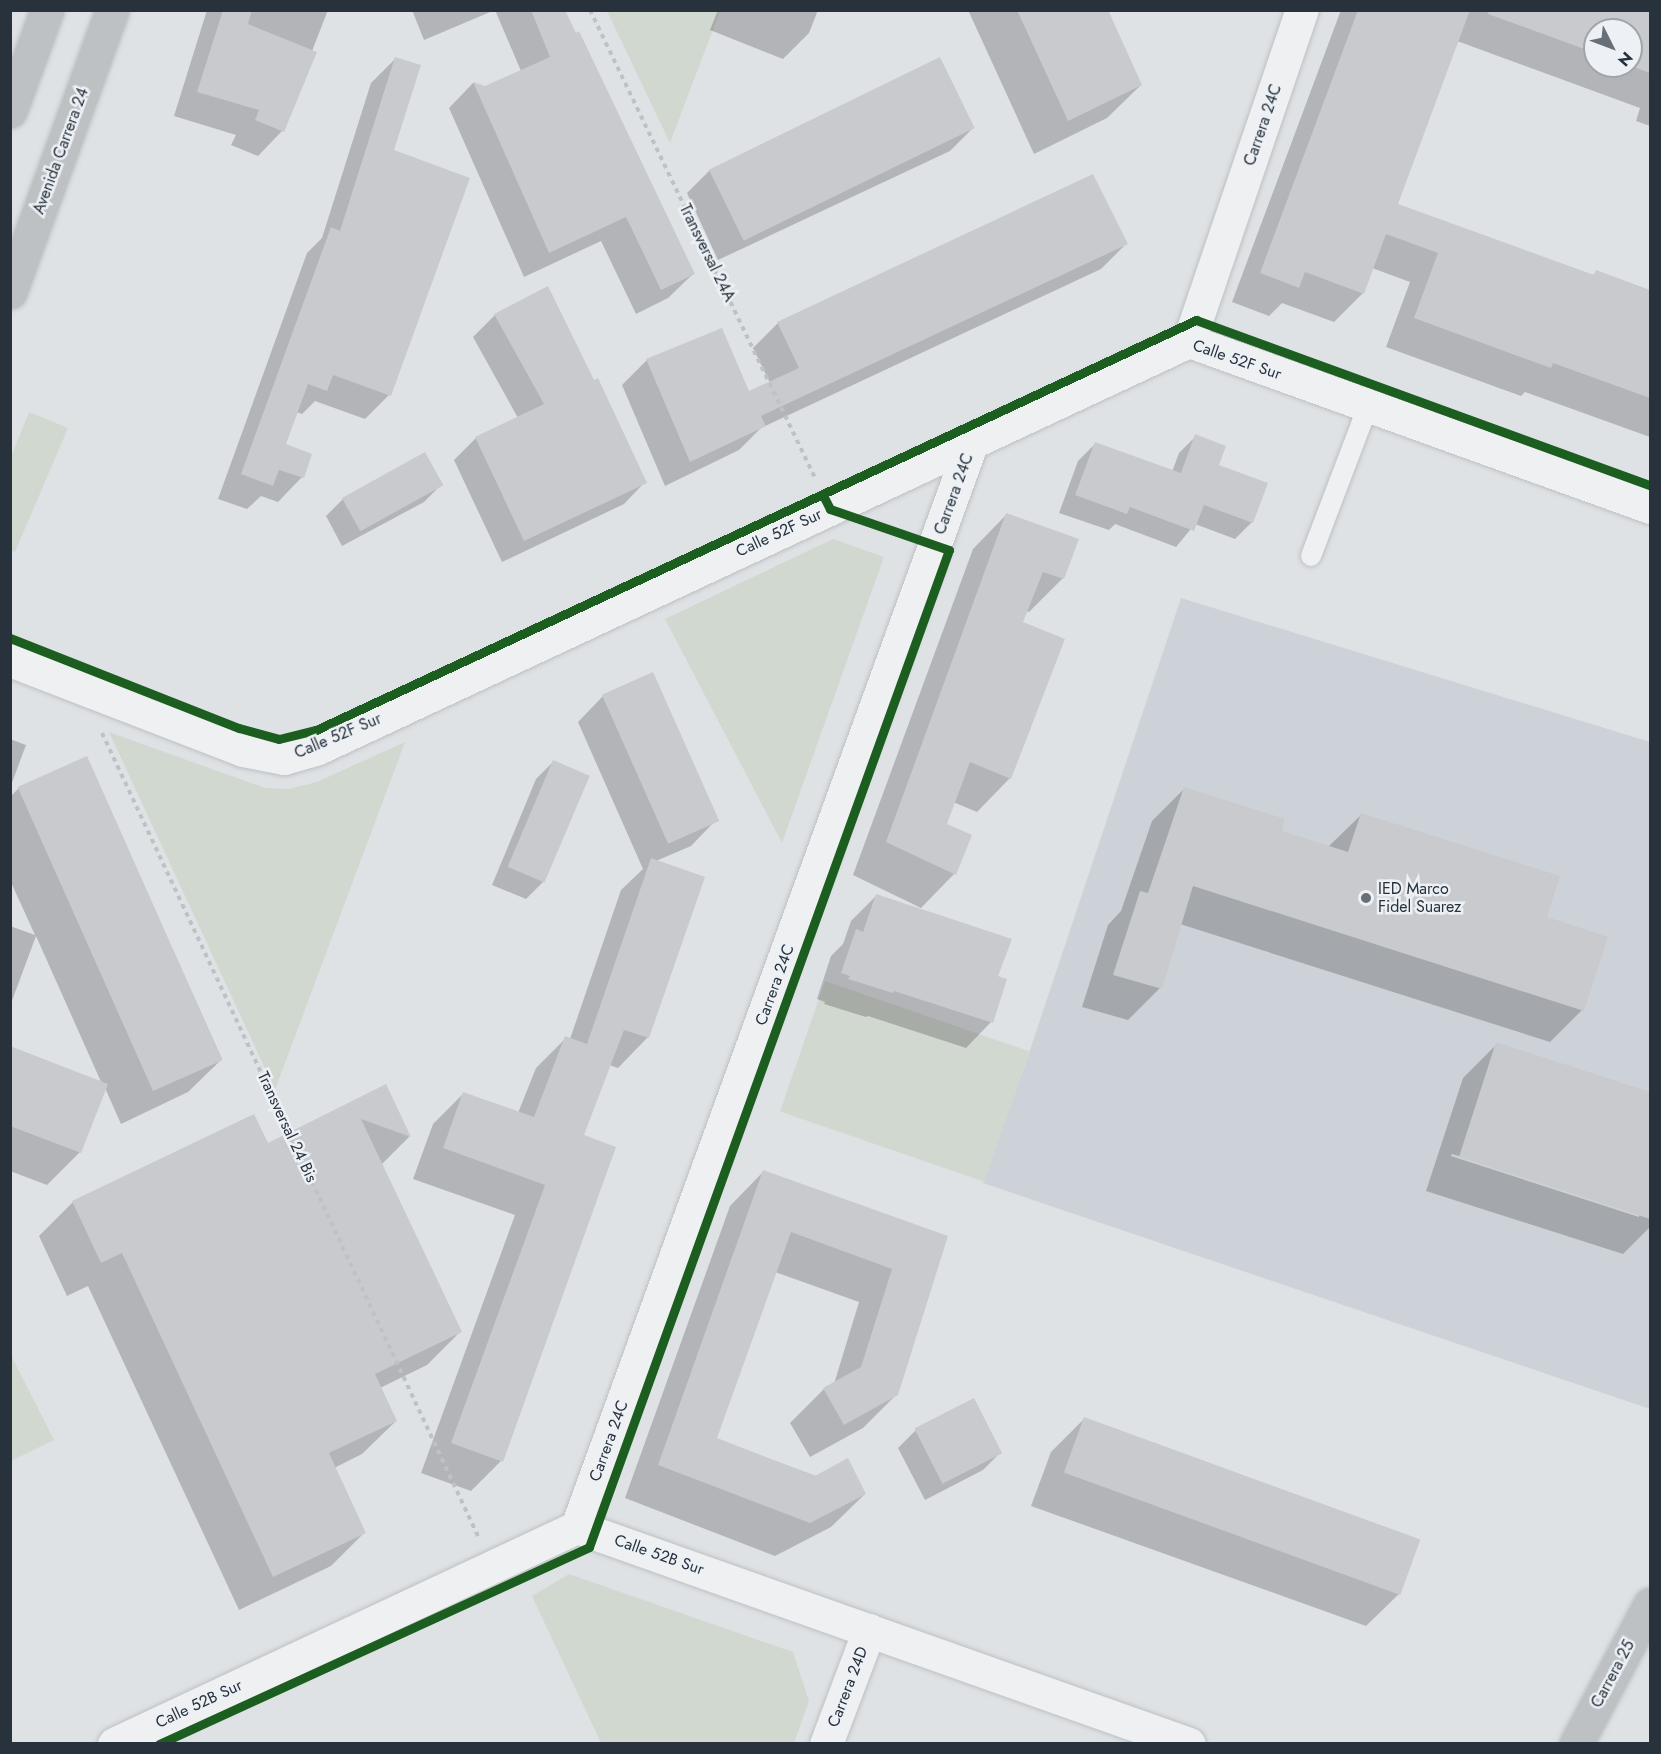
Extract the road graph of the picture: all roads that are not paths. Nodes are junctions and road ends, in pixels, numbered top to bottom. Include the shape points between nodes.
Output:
1 (47, 10) edge
2 (112, 10) edge
3 (1302, 10) edge
4 (10, 111) edge
5 (10, 292) edge
6 (1189, 341) junction
7 (1368, 406) junction
8 (972, 442) junction
9 (1650, 507) edge
10 (1311, 555) dead end
11 (10, 660) edge
12 (577, 1527) junction
13 (1649, 1609) edge
14 (869, 1630) junction
15 (114, 1743) edge
16 (826, 1743) edge
17 (1189, 1743) edge
18 (1576, 1743) edge

1 - 4 main road
2 - 5 main road, Avenida Carrera 24
3 - 6 street, Carrera 24C
6 - 7 street, Calle 52F Sur
6 - 8 street, Calle 52F Sur
7 - 9 street, Calle 52F Sur
7 - 10 lane
8 - 11 street, Calle 52F Sur via 827,502 318,748 284,758 243,750
8 - 12 street, Carrera 24C
12 - 14 street, Calle 52B Sur
12 - 15 street, Calle 52B Sur
13 - 18 main road, Carrera 25
14 - 16 street, Carrera 24D
14 - 17 street, Calle 52B Sur

